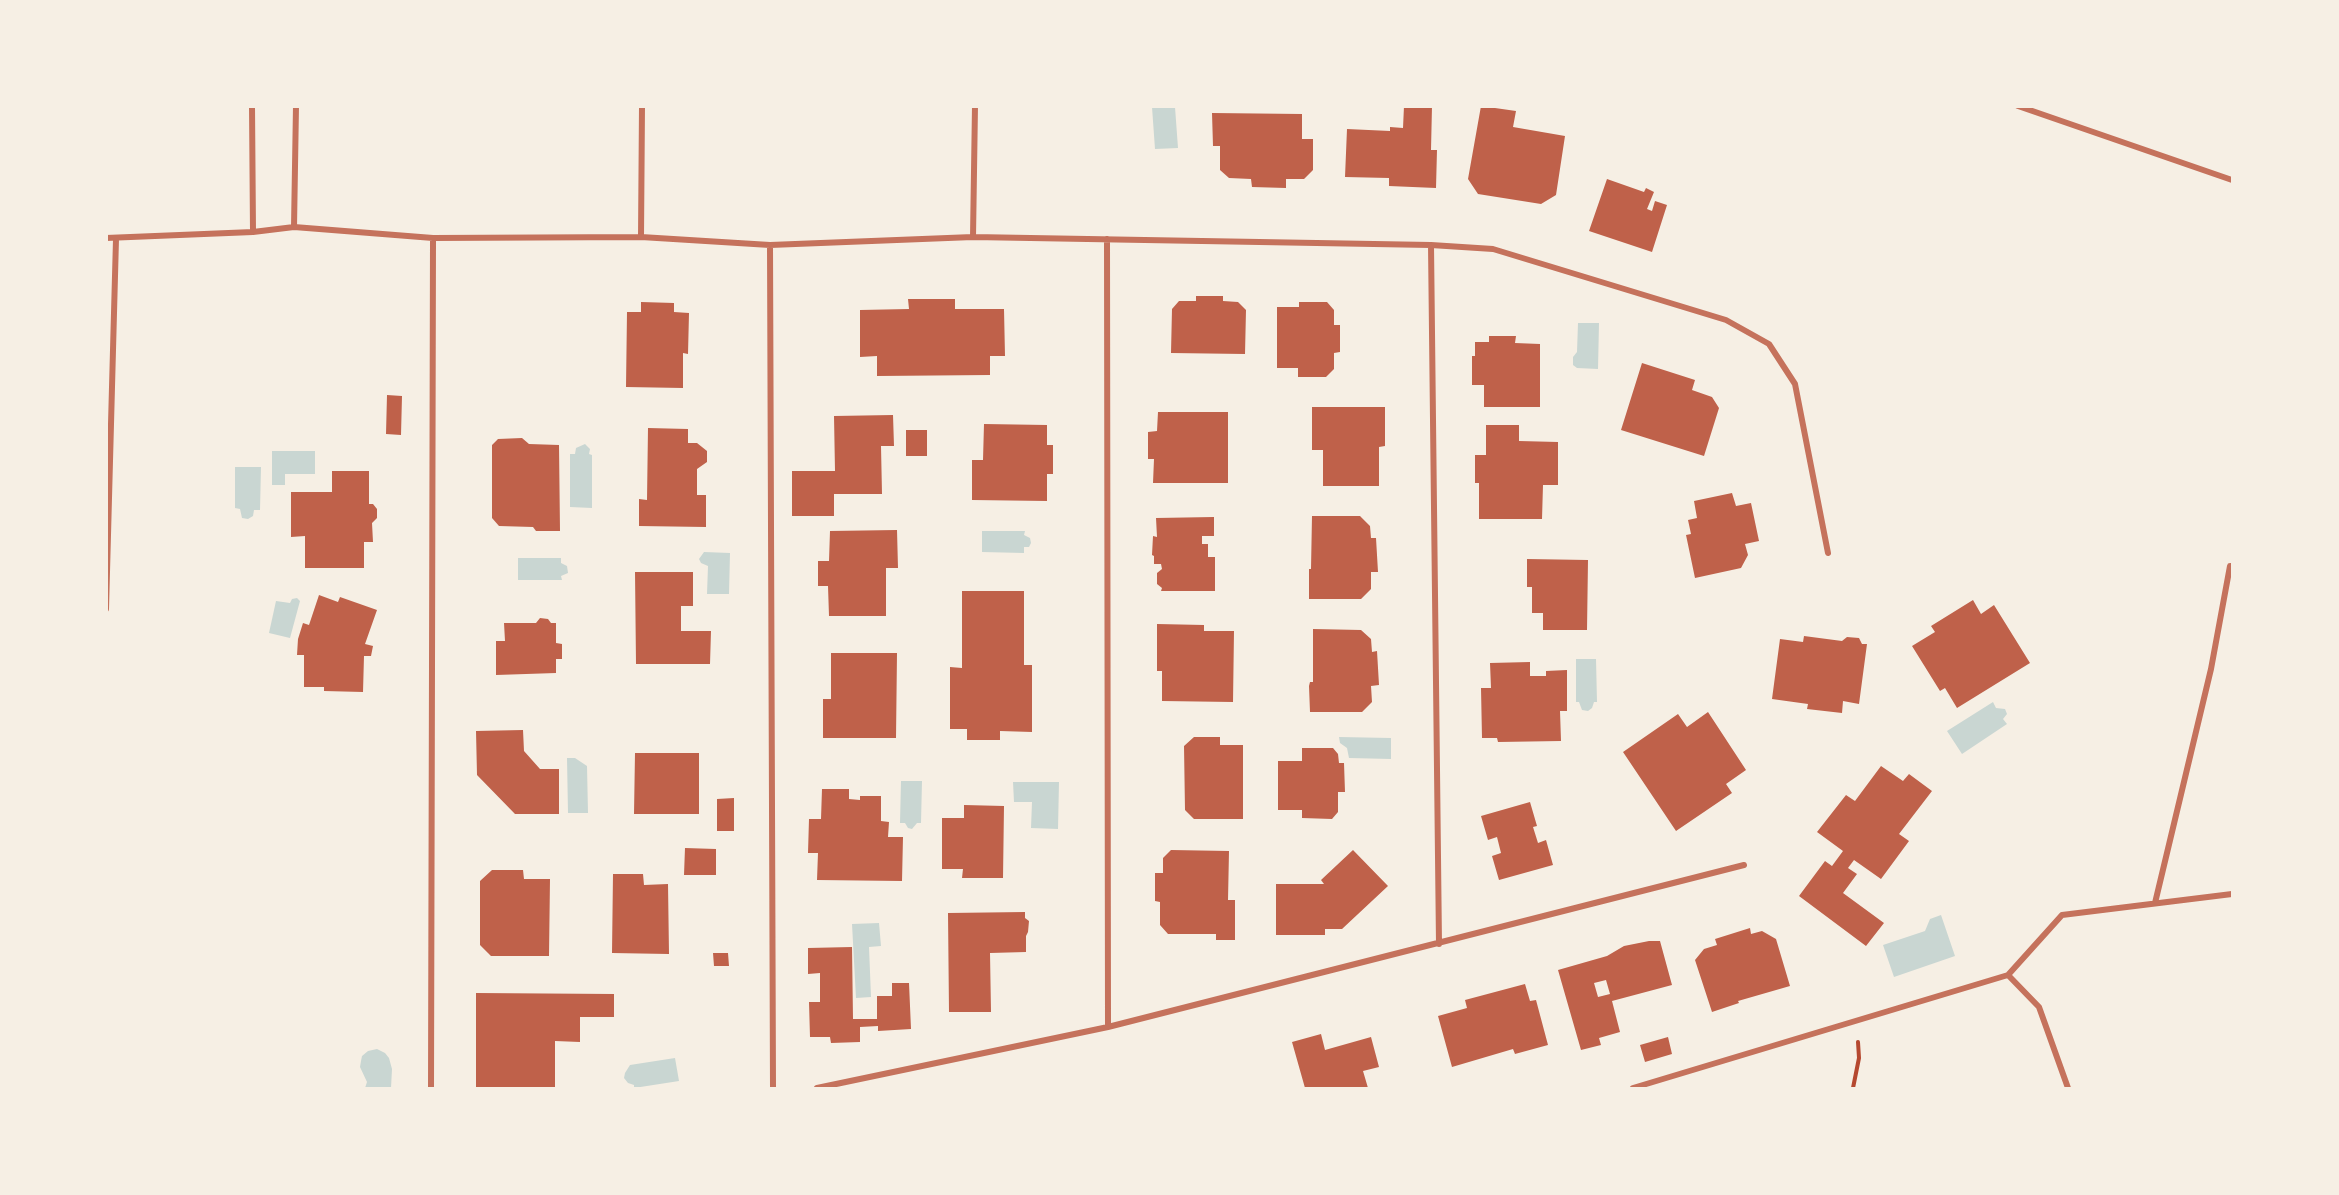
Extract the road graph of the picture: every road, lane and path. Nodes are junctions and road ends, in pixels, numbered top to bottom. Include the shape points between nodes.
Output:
1 (252, 106) edge
2 (297, 106) edge
3 (642, 106) edge
4 (975, 106) edge
5 (2018, 106) edge
6 (2232, 180) edge
7 (294, 227) junction
8 (253, 232) junction
9 (641, 237) junction
10 (973, 237) junction
11 (106, 238) edge
12 (433, 238) junction
13 (116, 239) junction
14 (1107, 239) junction
15 (770, 245) junction
16 (1431, 245) junction
17 (1828, 554) dead end
18 (2232, 566) edge
19 (106, 609) edge
20 (1744, 865) dead end
21 (2232, 894) edge
22 (2155, 903) junction
23 (1439, 944) junction
24 (2008, 975) junction
25 (1858, 1021) junction
26 (1108, 1027) junction
27 (431, 1089) edge
28 (772, 1089) edge
29 (817, 1089) edge
30 (1633, 1089) edge
31 (1853, 1089) edge
32 (2068, 1089) edge

1 - 8 street
2 - 7 street
3 - 9 street
4 - 10 street
5 - 6 street
7 - 8 street
7 - 12 street
8 - 13 street
9 - 12 street
9 - 15 street
10 - 14 street
10 - 15 street
11 - 13 street
12 - 27 street
13 - 19 street
14 - 16 street
14 - 26 street
15 - 28 street
16 - 17 street via 1493,249 1726,320 1769,344 1796,384
16 - 23 street
18 - 22 street
20 - 23 street
21 - 22 street
22 - 24 street via 2062,915
23 - 26 street
24 - 25 street
24 - 32 street via 2039,1007
25 - 30 street
25 - 31 path
26 - 29 street

